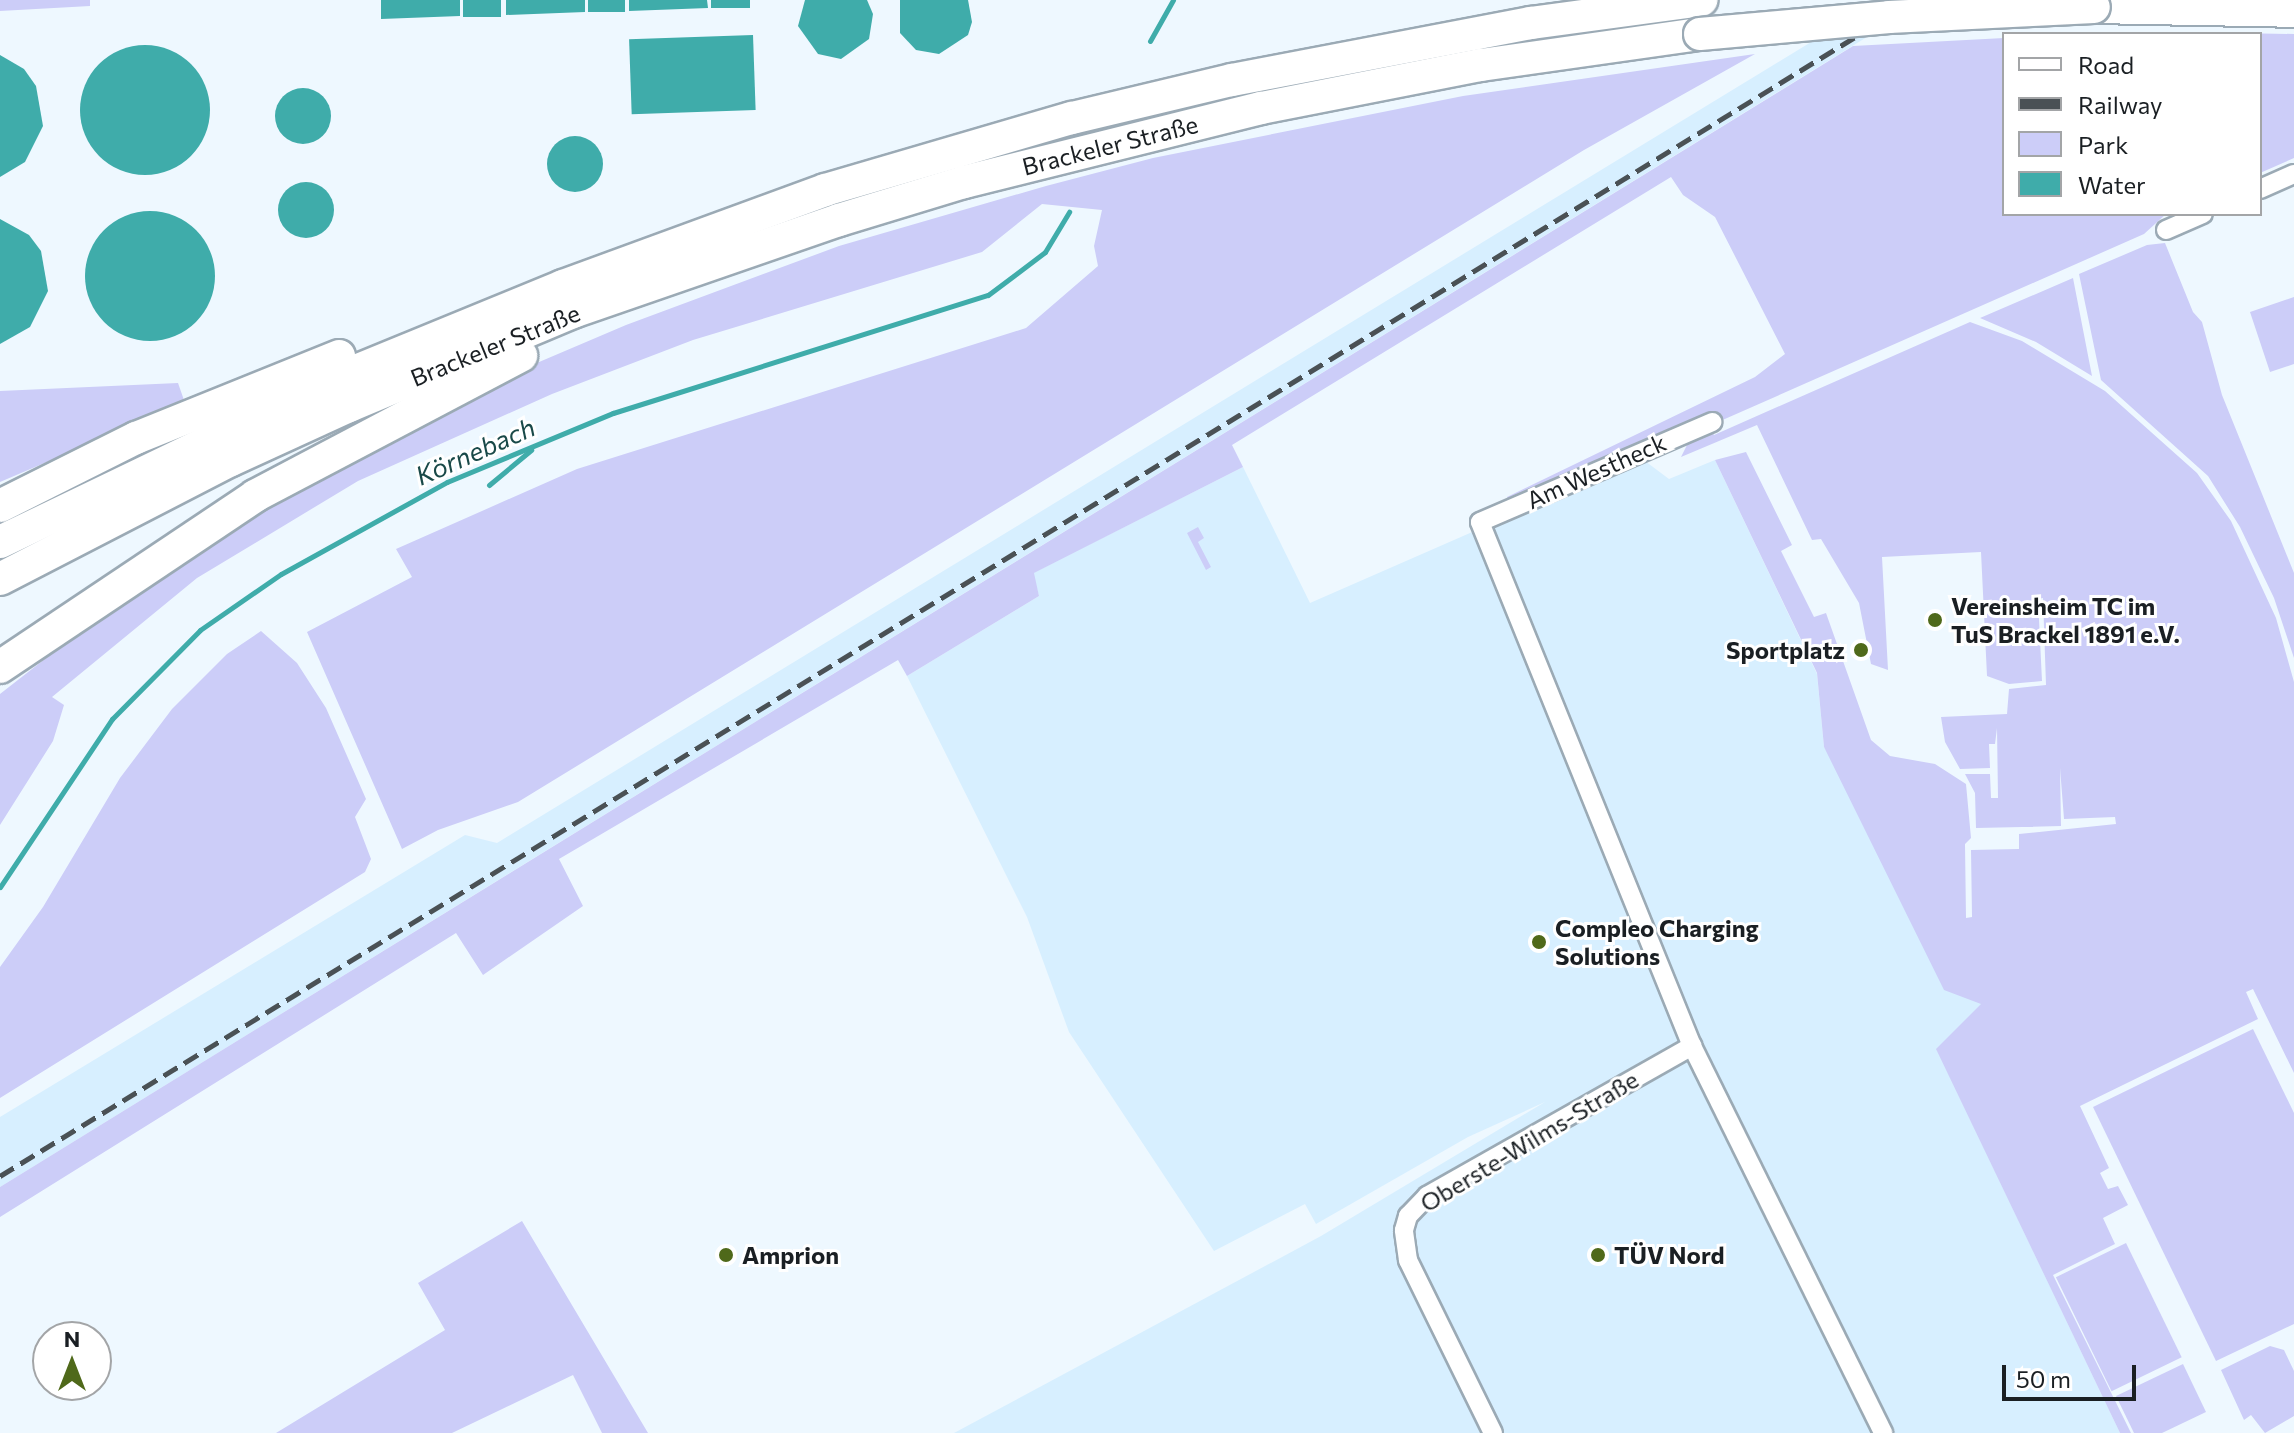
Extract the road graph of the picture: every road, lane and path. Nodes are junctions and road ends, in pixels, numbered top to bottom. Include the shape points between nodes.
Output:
1 (1701, 0) edge
2 (2240, 8) junction
3 (2294, 11) edge
4 (2294, 18) edge
5 (2294, 174) edge
6 (2262, 188) edge
7 (2198, 216) edge
8 (2166, 230) dead end
9 (645, 256) junction
10 (730, 257) junction
11 (1712, 422) dead end
12 (0, 506) edge
13 (0, 542) edge
14 (0, 579) edge
15 (0, 667) edge
16 (1692, 1046) junction
17 (1493, 1433) edge
18 (1883, 1433) edge

1 - 9 highway, Brackeler Straße via 1372,51 1101,111 825,190
2 - 3 highway, Brackeler Straße
2 - 4 highway
2 - 10 highway, Brackeler Straße, bridge via 2094,7 1889,17 1700,34 1481,65 1261,108 964,182
5 - 6 street
7 - 8 street
9 - 12 highway via 571,269 482,300 136,438
9 - 13 highway, Brackeler Straße via 351,373
10 - 14 highway, Brackeler Straße via 573,312 349,406 231,460
10 - 15 highway via 486,372 319,459 194,533
11 - 16 street, Am Westheck via 1480,522
16 - 17 street, Oberste-Wilms-Straße via 1427,1196 1408,1216 1408,1260
16 - 18 street

